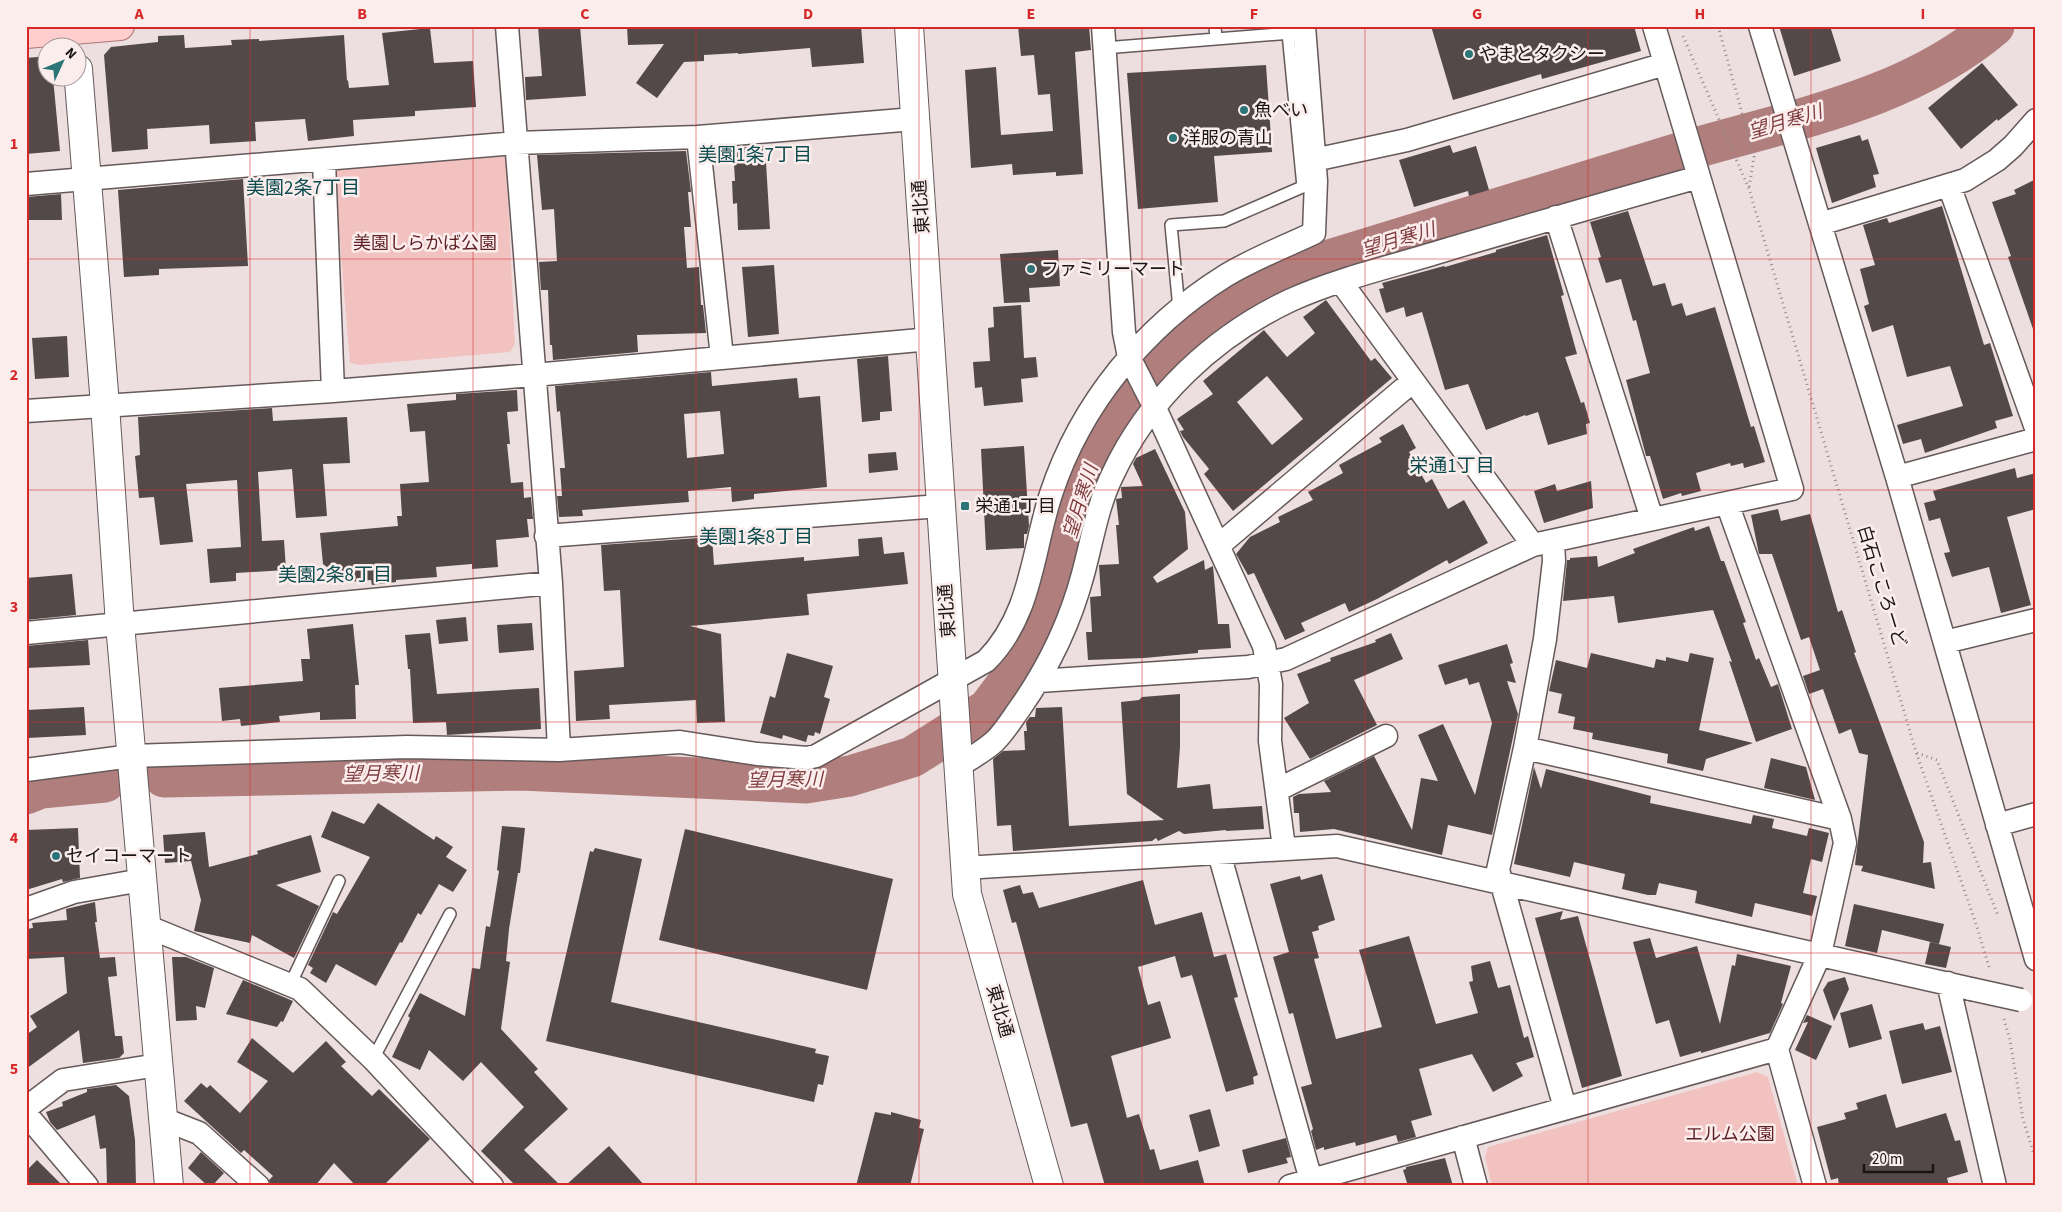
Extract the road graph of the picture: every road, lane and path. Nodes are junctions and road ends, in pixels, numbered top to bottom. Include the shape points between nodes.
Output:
1 (120, 26) edge
2 (507, 26) edge
3 (908, 26) edge
4 (1215, 26) edge
5 (1654, 26) edge
6 (1718, 26) edge
7 (1760, 26) edge
8 (1299, 30) edge
9 (1682, 33) dead end
10 (26, 34) edge
11 (75, 35) edge
12 (1104, 37) edge
13 (1216, 39) junction
14 (1665, 64) junction
15 (80, 88) edge
16 (914, 119) junction
17 (2036, 120) edge
18 (698, 137) junction
19 (516, 143) junction
20 (324, 161) junction
21 (1697, 171) junction
22 (1311, 176) junction
23 (87, 179) junction
24 (26, 184) edge
25 (1949, 186) junction
26 (1749, 188) junction
27 (1556, 217) junction
28 (1820, 224) junction
29 (1340, 282) junction
30 (1179, 309) junction
31 (931, 339) junction
32 (722, 357) junction
33 (1133, 364) junction
34 (534, 375) junction
35 (1413, 382) junction
36 (333, 391) junction
37 (1151, 401) junction
38 (105, 405) junction
39 (26, 411) edge
40 (2036, 428) edge
41 (2036, 439) edge
42 (1897, 477) junction
43 (1727, 503) junction
44 (940, 506) junction
45 (1652, 519) junction
46 (546, 536) junction
47 (1543, 543) junction
48 (1218, 546) junction
49 (551, 584) junction
50 (2036, 620) edge
51 (120, 624) junction
52 (26, 633) edge
53 (1945, 642) junction
54 (1267, 664) junction
55 (1039, 681) junction
56 (953, 691) junction
57 (1386, 736) dead end
58 (1525, 748) junction
59 (559, 750) junction
60 (1916, 752) junction
61 (131, 756) junction
62 (957, 762) junction
63 (26, 770) edge
64 (1277, 790) junction
65 (2036, 814) edge
66 (1840, 819) junction
67 (1997, 825) junction
68 (1284, 848) junction
69 (1219, 853) junction
70 (964, 868) junction
71 (142, 880) junction
72 (339, 881) dead end
73 (1501, 882) junction
74 (26, 909) edge
75 (450, 914) dead end
76 (1998, 917) dead end
77 (146, 926) junction
78 (1820, 954) junction
79 (2036, 958) edge
80 (1993, 979) dead end
81 (1948, 984) junction
82 (290, 985) junction
83 (2020, 1004) edge
84 (1777, 1049) junction
85 (373, 1059) junction
86 (158, 1065) junction
87 (26, 1108) edge
88 (1565, 1108) junction
89 (26, 1114) edge
90 (163, 1119) junction
91 (1463, 1137) junction
92 (2036, 1161) edge
93 (1300, 1183) edge
94 (87, 1186) edge
95 (169, 1186) edge
96 (258, 1186) edge
97 (492, 1186) edge
98 (1049, 1186) edge
99 (1476, 1186) edge
100 (1815, 1186) edge
101 (1995, 1186) edge

1 - 11 main road
2 - 19 street
3 - 16 street, 東北通
4 - 13 lane
5 - 14 street
6 - 26 path via 1754,157
7 - 28 street
8 - 13 lane
8 - 22 street
9 - 26 path, 白石こころーど
10 - 11 main road
12 - 13 lane
12 - 33 street via 1124,332
14 - 21 street
14 - 22 street via 1407,140
15 - 23 street
16 - 18 street
16 - 31 street, 東北通
17 - 25 street via 1997,160
18 - 19 street
18 - 32 street
19 - 20 street
19 - 34 street
20 - 23 street
20 - 36 street
21 - 27 street
21 - 43 street via 1792,490
22 - 30 street via 1314,233 1226,276
22 - 30 lane via 1224,221 1172,225
23 - 24 street
23 - 38 street
25 - 28 street
25 - 40 street
26 - 60 path, 白石こころーど
27 - 29 street
27 - 45 street
28 - 42 street
29 - 35 street
29 - 37 street via 1293,300 1222,340
30 - 33 street via 1143,341
31 - 32 street
31 - 44 street, 東北通
32 - 34 street
33 - 37 street
33 - 56 street via 1091,409 1065,459 1051,494 1034,568 1001,646
34 - 36 street
34 - 46 street
35 - 47 street
35 - 48 street
36 - 38 street
37 - 48 street
37 - 55 street via 1111,477 1097,517 1083,576 1062,635
38 - 39 street
38 - 51 street
41 - 42 street
42 - 53 street
43 - 45 street
43 - 66 street
44 - 46 street
44 - 56 street, 東北通
45 - 47 street
46 - 49 street
47 - 54 street via 1286,659
47 - 58 street via 1554,561 1545,639
48 - 54 street via 1264,646
49 - 51 street
49 - 59 street
50 - 53 street
51 - 52 street
51 - 61 street
53 - 67 street
54 - 55 street via 1248,668
54 - 64 street via 1271,684 1270,741
55 - 62 street via 1003,733 992,743
56 - 59 street via 806,758 680,742
56 - 62 street, 東北通
57 - 64 street
58 - 66 street
58 - 73 street via 1498,870
59 - 61 street via 408,747
60 - 76 path via 1937,760
60 - 80 path, 白石こころーど
61 - 63 street
61 - 71 street
62 - 70 street, 東北通
64 - 68 street
65 - 67 street
66 - 78 street via 1845,843
67 - 79 street
68 - 69 street
68 - 73 street via 1336,846
69 - 70 street
69 - 93 street
70 - 98 street, 東北通 via 967,894
71 - 74 street via 74,892
71 - 77 street
72 - 82 lane
73 - 78 street
73 - 88 street
75 - 85 lane
77 - 82 street
77 - 86 street
78 - 81 street
78 - 84 street
81 - 83 street, bridge
81 - 101 street
82 - 85 street via 300,990
83 - 92 path via 2010,1040 2023,1119
84 - 88 street
84 - 100 street
85 - 97 street
86 - 87 street via 63,1080
86 - 90 street
88 - 91 street
89 - 94 street
90 - 95 street
90 - 96 street via 199,1133
91 - 93 street
91 - 99 street

